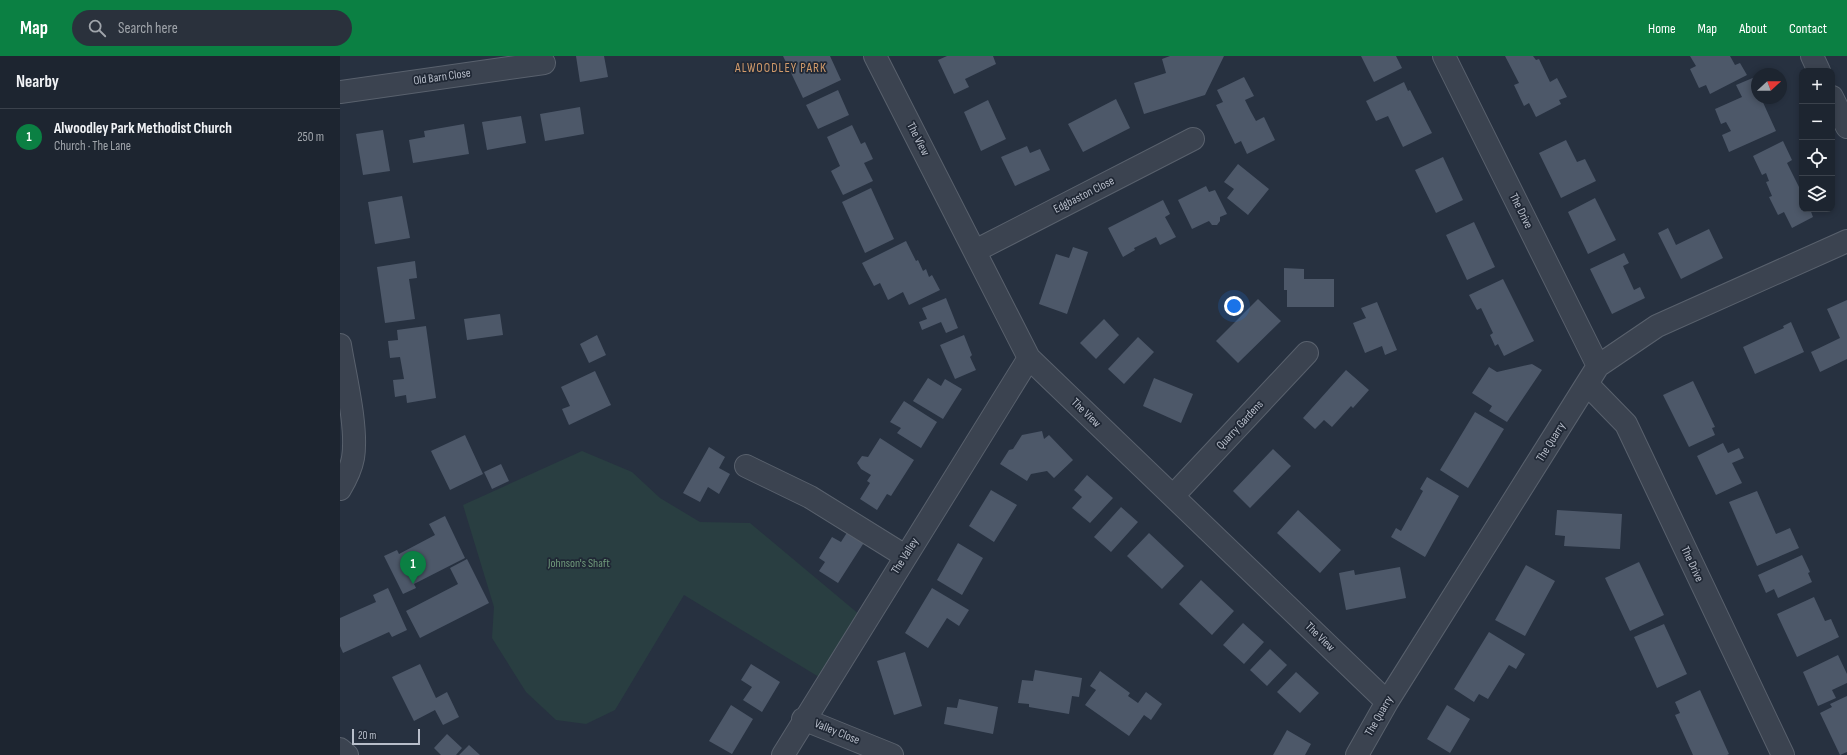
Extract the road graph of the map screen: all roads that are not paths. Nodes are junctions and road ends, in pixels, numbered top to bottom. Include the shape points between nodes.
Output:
1 (875, 56) edge
2 (1444, 56) edge
3 (1812, 56) edge
4 (544, 63) dead end
5 (1818, 68) edge
6 (340, 92) edge
7 (1835, 103) edge
8 (1847, 127) edge
9 (1193, 139) dead end
10 (1847, 241) edge
11 (975, 251) junction
12 (340, 345) edge
13 (1307, 353) dead end
14 (1029, 358) junction
15 (1592, 375) junction
16 (746, 466) dead end
17 (340, 489) edge
18 (1173, 496) junction
19 (906, 556) junction
20 (1387, 702) junction
21 (804, 719) junction
22 (340, 749) edge
23 (1778, 753) edge
24 (347, 755) edge
25 (782, 755) edge
26 (892, 755) edge
27 (1357, 755) edge

1 - 11 street, The View
2 - 15 street, The Drive
3 - 5 street
4 - 6 street, Old Barn Close
7 - 8 street
9 - 11 street, Edgbaston Close
10 - 15 street, The Quarry via 1657,326
11 - 14 street, The View
12 - 17 street via 354,437 353,458 348,477
13 - 18 street, Quarry Gardens
14 - 18 street, The View
14 - 19 street, The Valley
15 - 20 street, The Quarry
15 - 23 street, The Drive via 1626,424
16 - 19 street via 810,497
18 - 20 street, The View
19 - 21 street, The Valley
20 - 27 street, The Quarry
21 - 25 street, The Valley
21 - 26 street, Valley Close
22 - 24 street

